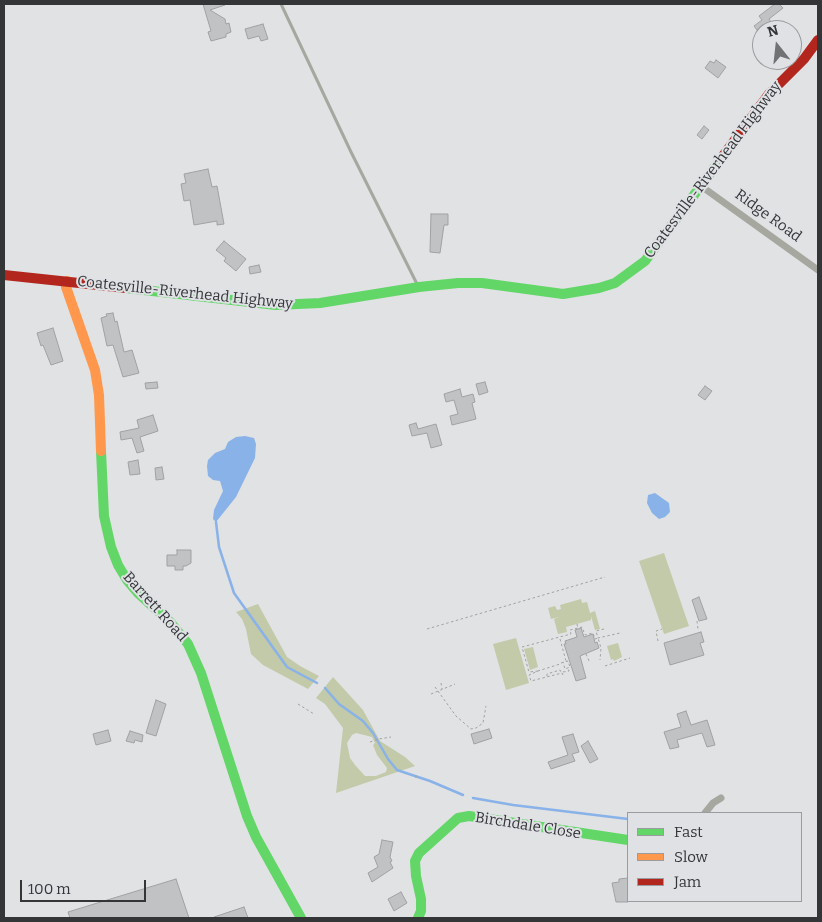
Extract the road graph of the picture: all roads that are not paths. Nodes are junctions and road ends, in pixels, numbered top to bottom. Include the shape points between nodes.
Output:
1 (280, 4) edge
2 (818, 40) edge
3 (701, 186) junction
4 (818, 270) edge
5 (4, 275) edge
6 (67, 281) junction
7 (419, 287) junction
8 (721, 798) dead end
9 (705, 812) edge
10 (627, 840) edge
11 (302, 918) edge
12 (418, 918) edge

1 - 7 lane
2 - 3 street, Coatesville-Riverhead Highway via 804,60 769,94
3 - 4 street, Ridge Road
3 - 7 street, Coatesville-Riverhead Highway via 645,261 615,282 600,288 563,294 482,283
5 - 6 street, Coatesville-Riverhead Highway
6 - 7 street, Coatesville-Riverhead Highway via 276,305 320,303
6 - 11 street, Barrett Road via 66,287 95,370 100,394 104,516 111,547 127,580 188,644 247,816
8 - 9 street
10 - 12 street, Birchdale Close via 469,816 458,818 415,861 421,899

